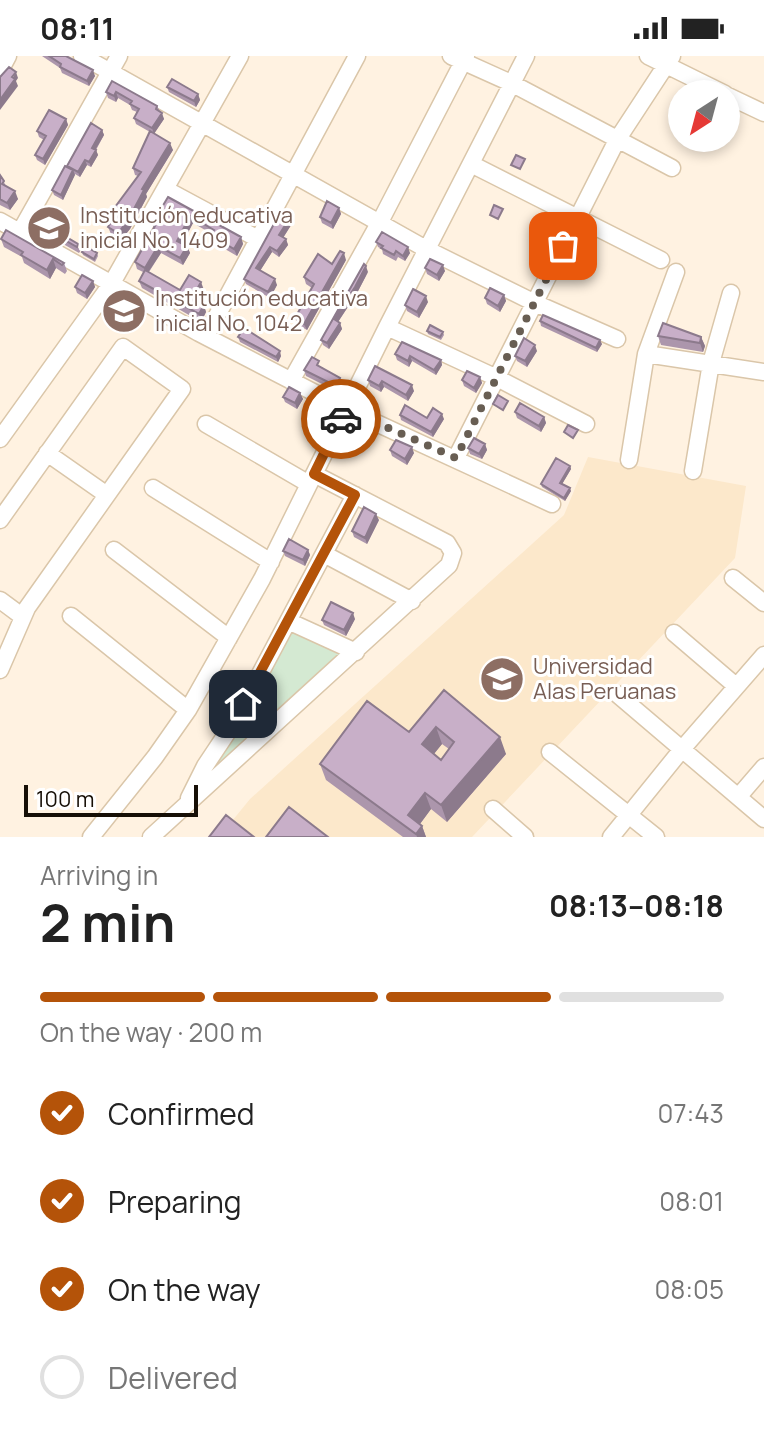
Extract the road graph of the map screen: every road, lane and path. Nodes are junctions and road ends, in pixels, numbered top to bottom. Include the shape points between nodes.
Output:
1 (8, 56) edge
2 (82, 56) edge
3 (119, 56) edge
4 (240, 56) edge
5 (357, 56) edge
6 (526, 56) edge
7 (648, 56) edge
8 (460, 58) edge
9 (669, 61) edge
10 (0, 71) edge
11 (111, 72) junction
12 (701, 80) edge
13 (511, 83) junction
14 (740, 101) edge
15 (764, 113) edge
16 (203, 125) junction
17 (617, 140) junction
18 (471, 164) junction
19 (672, 168) dead end
20 (293, 172) junction
21 (167, 190) junction
22 (578, 218) junction
23 (0, 221) edge
24 (380, 222) junction
25 (20, 232) junction
26 (258, 239) junction
27 (426, 249) junction
28 (661, 260) dead end
29 (676, 272) dead end
30 (112, 283) junction
31 (731, 293) dead end
32 (535, 303) junction
33 (387, 327) junction
34 (206, 336) junction
35 (617, 339) dead end
36 (646, 354) junction
37 (711, 363) junction
38 (764, 372) edge
39 (497, 378) junction
40 (291, 381) junction
41 (346, 409) junction
42 (206, 424) dead end
43 (586, 424) dead end
44 (0, 439) edge
45 (47, 453) junction
46 (456, 458) junction
47 (629, 460) dead end
48 (693, 471) dead end
49 (311, 479) junction
50 (153, 488) dead end
51 (107, 495) junction
52 (355, 495) junction
53 (552, 504) dead end
54 (0, 520) edge
55 (114, 550) dead end
56 (324, 554) junction
57 (271, 562) junction
58 (733, 578) dead end
59 (0, 600) edge
60 (412, 601) junction
61 (764, 603) edge
62 (71, 616) dead end
63 (23, 617) junction
64 (288, 621) junction
65 (674, 633) dead end
66 (229, 638) junction
67 (356, 652) junction
68 (764, 655) edge
69 (0, 670) edge
70 (736, 686) junction
71 (617, 694) dead end
72 (188, 710) junction
73 (683, 748) junction
74 (550, 752) dead end
75 (764, 767) edge
76 (739, 796) junction
77 (186, 807) junction
78 (493, 809) dead end
79 (630, 815) junction
80 (764, 819) edge
81 (91, 837) edge
82 (151, 837) edge
83 (525, 837) edge
84 (611, 837) edge
85 (656, 837) edge

1 - 10 street
2 - 11 street
3 - 11 street
4 - 16 street
5 - 20 street
6 - 13 street
7 - 9 street
8 - 13 street
8 - 24 street
9 - 12 street
9 - 17 street
11 - 16 street
11 - 25 street
13 - 17 street
13 - 18 street
14 - 15 street
16 - 20 street
16 - 21 street
17 - 19 street
17 - 22 street
18 - 22 street
18 - 27 street
20 - 24 street
20 - 26 street
21 - 26 street
21 - 30 street
22 - 28 street
22 - 32 street
23 - 25 street
24 - 27 street
24 - 40 street
25 - 30 street
26 - 34 street
27 - 32 street
27 - 33 street
29 - 36 street
30 - 34 street
30 - 44 street
31 - 37 street
32 - 35 street
32 - 39 street
33 - 39 street
33 - 41 street
34 - 40 street
36 - 37 street
36 - 47 street
37 - 38 street
37 - 48 street
39 - 43 street
39 - 46 street
40 - 41 street
41 - 46 street
41 - 49 street
42 - 49 street
45 - 51 street
45 - 51 street via 123,347 182,389
45 - 54 street
46 - 53 street
49 - 52 street
49 - 57 street
50 - 57 street
51 - 63 street
52 - 56 street
52 - 60 street via 452,549 443,573
55 - 66 street
56 - 60 street
56 - 64 street
57 - 66 street
58 - 61 street
59 - 63 street
60 - 67 street
62 - 72 street
63 - 69 street
64 - 67 street
64 - 77 street
65 - 70 street
66 - 72 street
67 - 77 street
68 - 70 street
70 - 73 street
71 - 73 street
72 - 81 street
73 - 76 street
73 - 79 street
74 - 79 street
75 - 76 street
76 - 80 street
77 - 82 street
78 - 83 street
79 - 84 street
79 - 85 street

